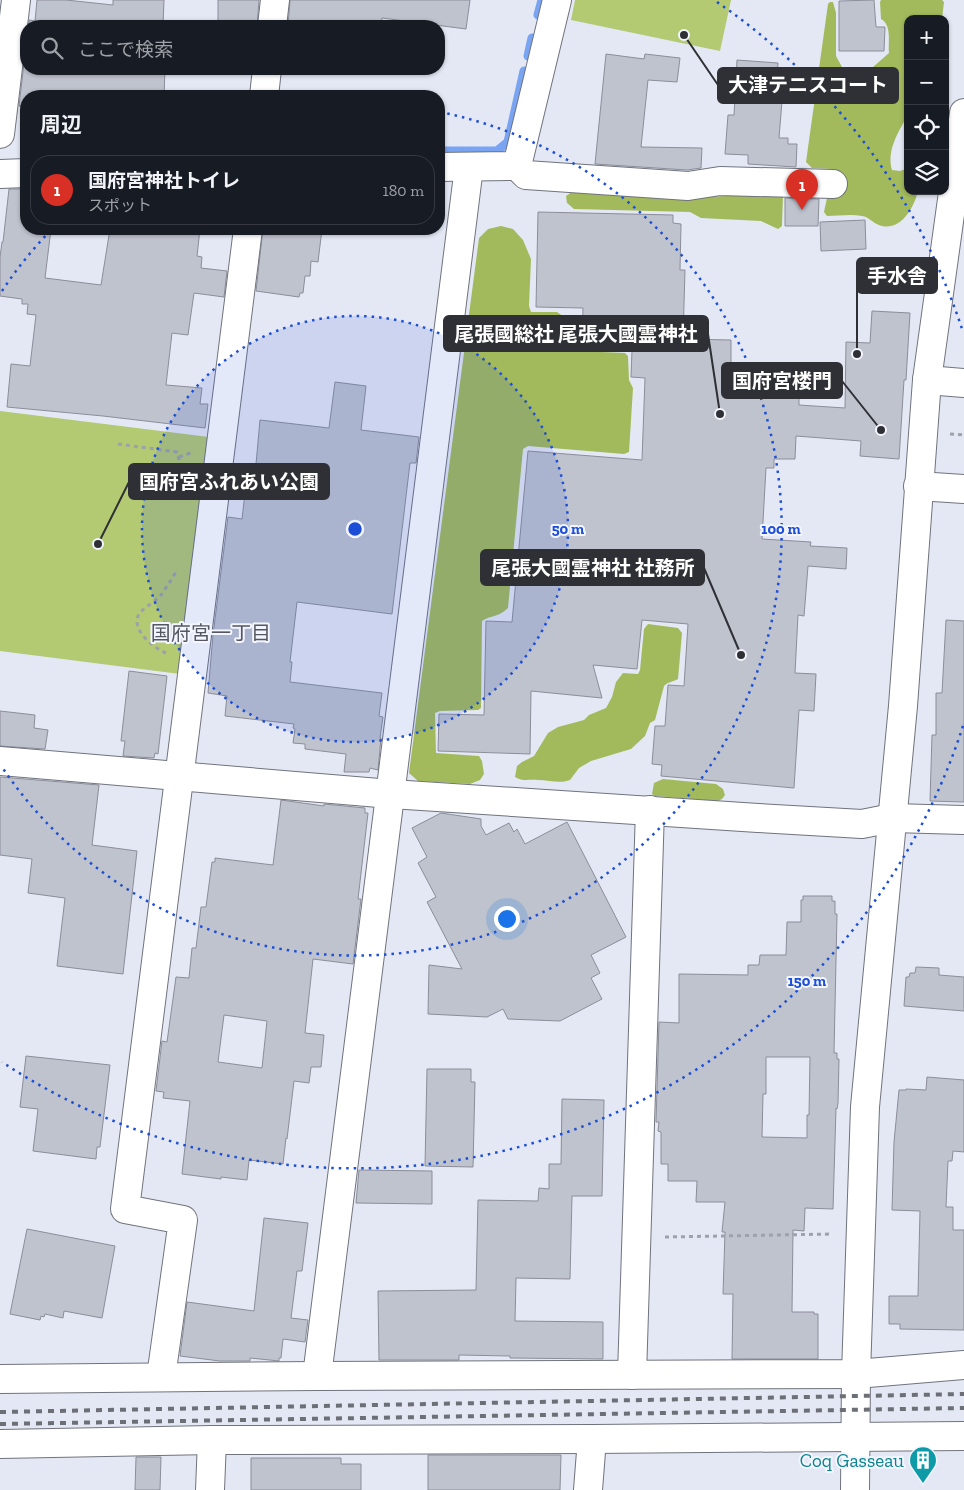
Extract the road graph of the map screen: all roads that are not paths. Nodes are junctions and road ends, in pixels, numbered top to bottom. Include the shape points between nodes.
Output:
1 (16, 0) edge
2 (274, 0) edge
3 (557, 0) edge
4 (272, 20) edge
5 (266, 75) edge
6 (265, 90) edge
7 (964, 113) edge
8 (0, 134) edge
9 (517, 166) junction
10 (445, 167) edge
11 (469, 167) junction
12 (0, 174) edge
13 (20, 174) edge
14 (833, 184) dead end
15 (247, 235) edge
16 (927, 380) junction
17 (964, 383) edge
18 (918, 486) junction
19 (964, 489) edge
20 (0, 761) edge
21 (179, 776) junction
22 (391, 794) junction
23 (650, 810) junction
24 (892, 818) junction
25 (964, 820) edge
26 (964, 1365) edge
27 (856, 1374) junction
28 (632, 1375) junction
29 (317, 1376) junction
30 (161, 1377) junction
31 (0, 1380) edge
32 (964, 1436) edge
33 (856, 1437) junction
34 (212, 1440) junction
35 (592, 1440) junction
36 (0, 1444) edge
37 (210, 1490) edge
38 (588, 1490) edge
39 (855, 1490) edge

1 - 8 street
2 - 4 street
3 - 9 street
5 - 6 street
7 - 16 street
9 - 11 street
9 - 14 street via 526,175 688,186 720,181
10 - 11 street
11 - 22 street
12 - 13 street
15 - 21 street
16 - 17 street
16 - 18 street
18 - 19 street
18 - 24 street
20 - 21 street
21 - 22 street
21 - 30 street via 125,1209 183,1220
22 - 23 street
22 - 29 street
23 - 24 street via 862,824
23 - 28 street
24 - 25 street
24 - 27 street via 866,1107
26 - 27 street
27 - 28 street
27 - 33 street
28 - 29 street
29 - 30 street
30 - 31 street
32 - 33 street
33 - 35 street
33 - 39 street
34 - 35 street
34 - 36 street
34 - 37 street
35 - 38 street

